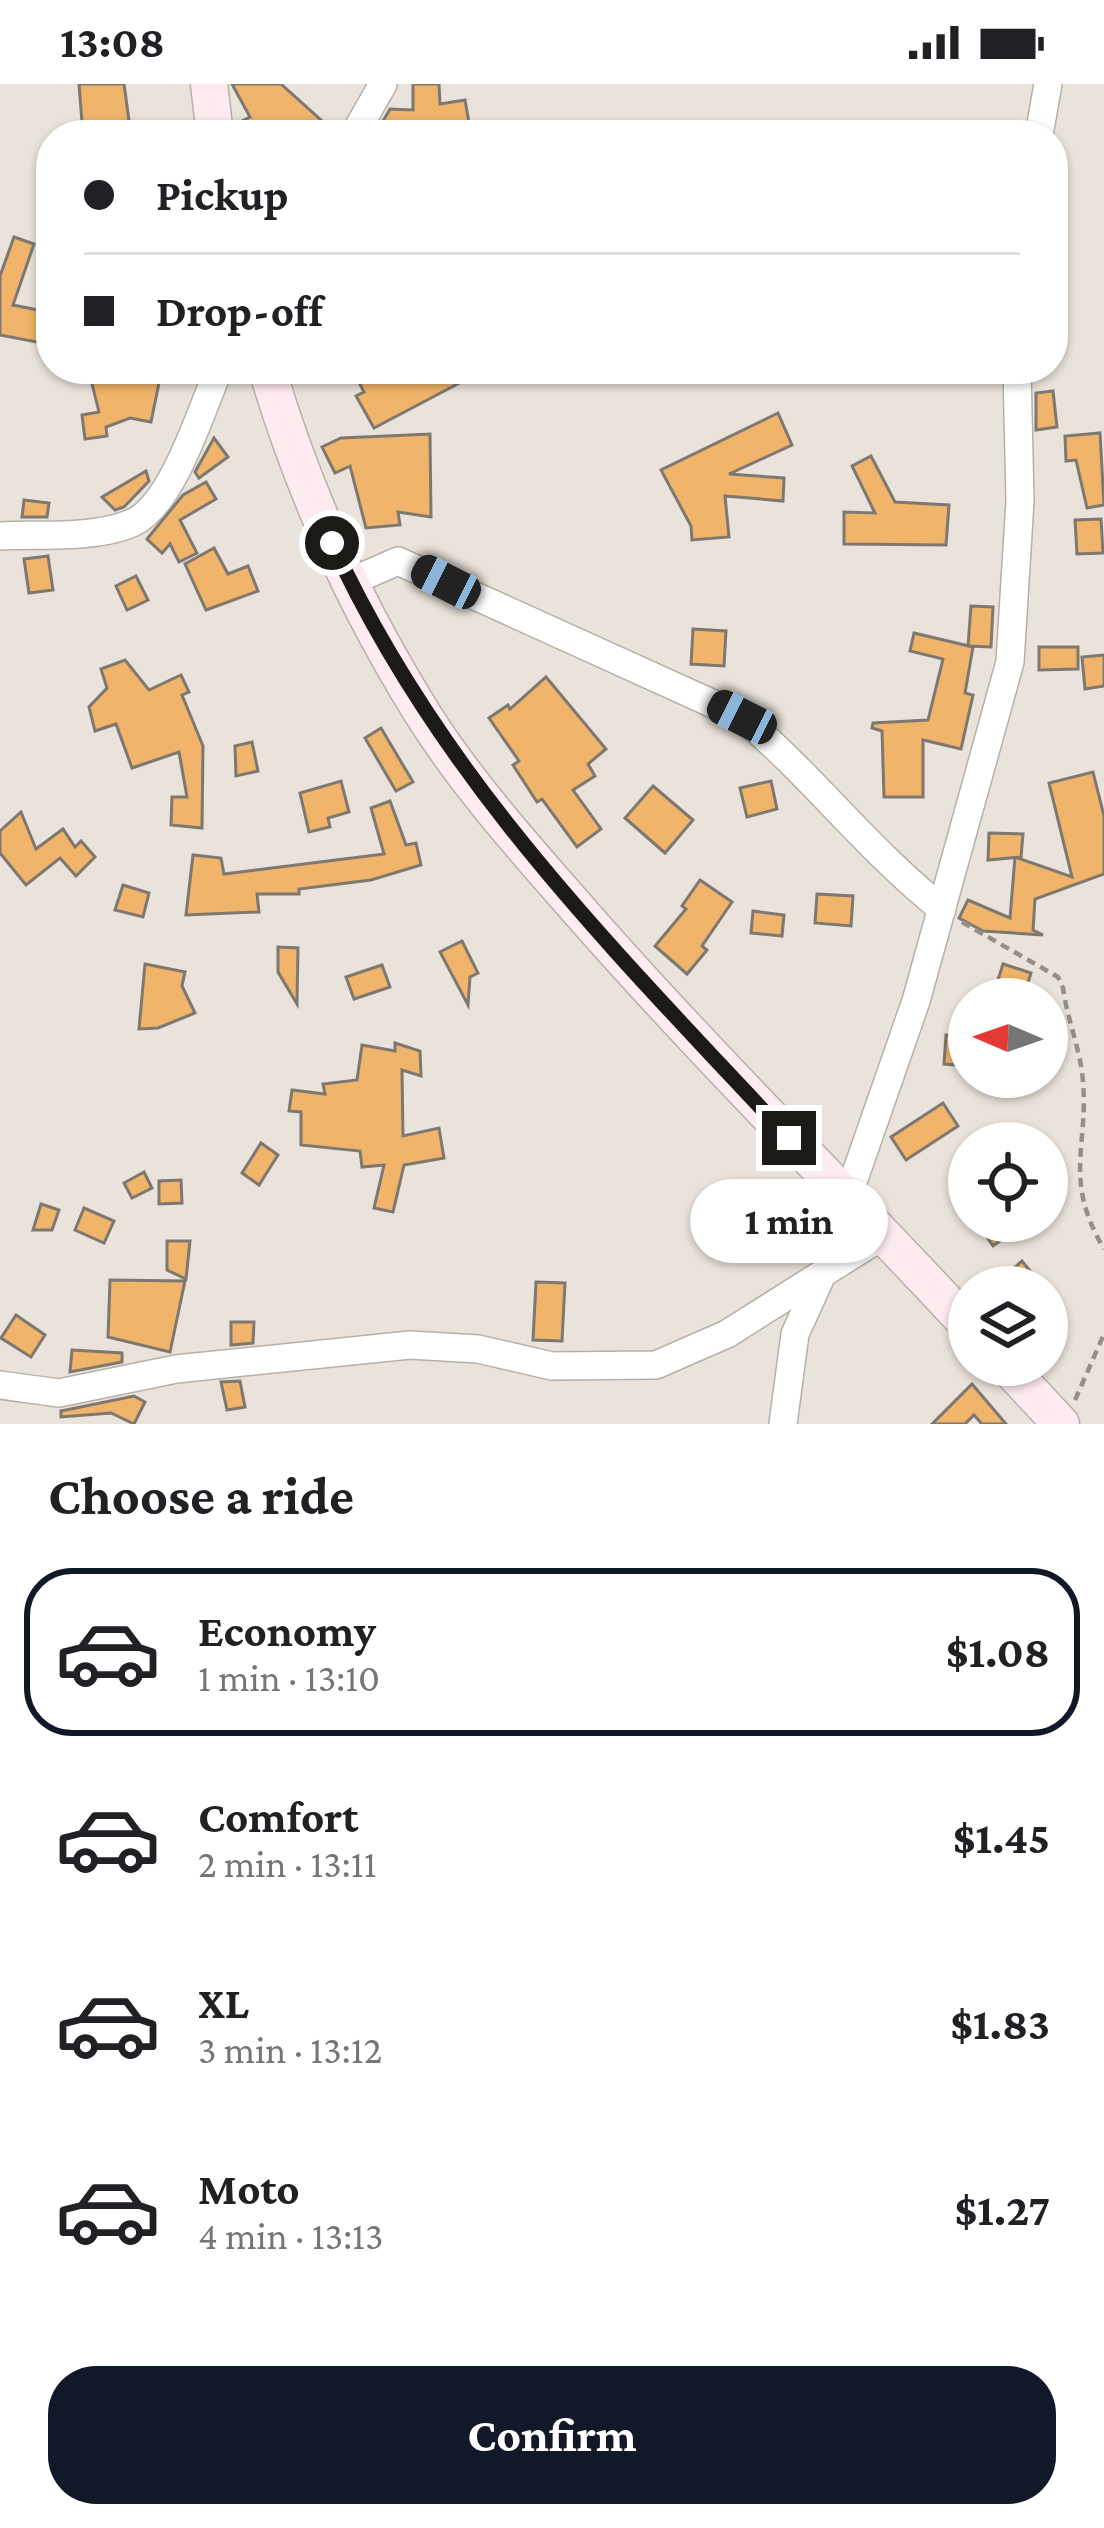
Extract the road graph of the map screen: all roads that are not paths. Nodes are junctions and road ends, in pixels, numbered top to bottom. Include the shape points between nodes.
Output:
1 (209, 84) edge
2 (382, 84) edge
3 (1048, 84) edge
4 (213, 120) edge
5 (362, 120) edge
6 (1042, 120) edge
7 (212, 384) edge
8 (271, 384) edge
9 (1017, 384) edge
10 (0, 536) edge
11 (350, 582) junction
12 (942, 909) junction
13 (847, 1199) junction
14 (882, 1236) junction
15 (820, 1279) junction
16 (948, 1304) edge
17 (0, 1385) edge
18 (1032, 1386) edge
19 (1067, 1415) edge
20 (783, 1424) edge

1 - 4 main road
2 - 5 street
3 - 6 street
7 - 10 street via 147,515 128,525
8 - 11 main road
9 - 12 street via 1010,662
11 - 12 street via 398,561 742,717
11 - 13 main road via 425,717 520,844
12 - 13 street
13 - 14 main road
14 - 15 street
14 - 16 main road
15 - 17 street via 676,1359 640,1367 552,1366 478,1348 410,1345 176,1369 59,1393
15 - 20 street via 796,1334
18 - 19 main road

